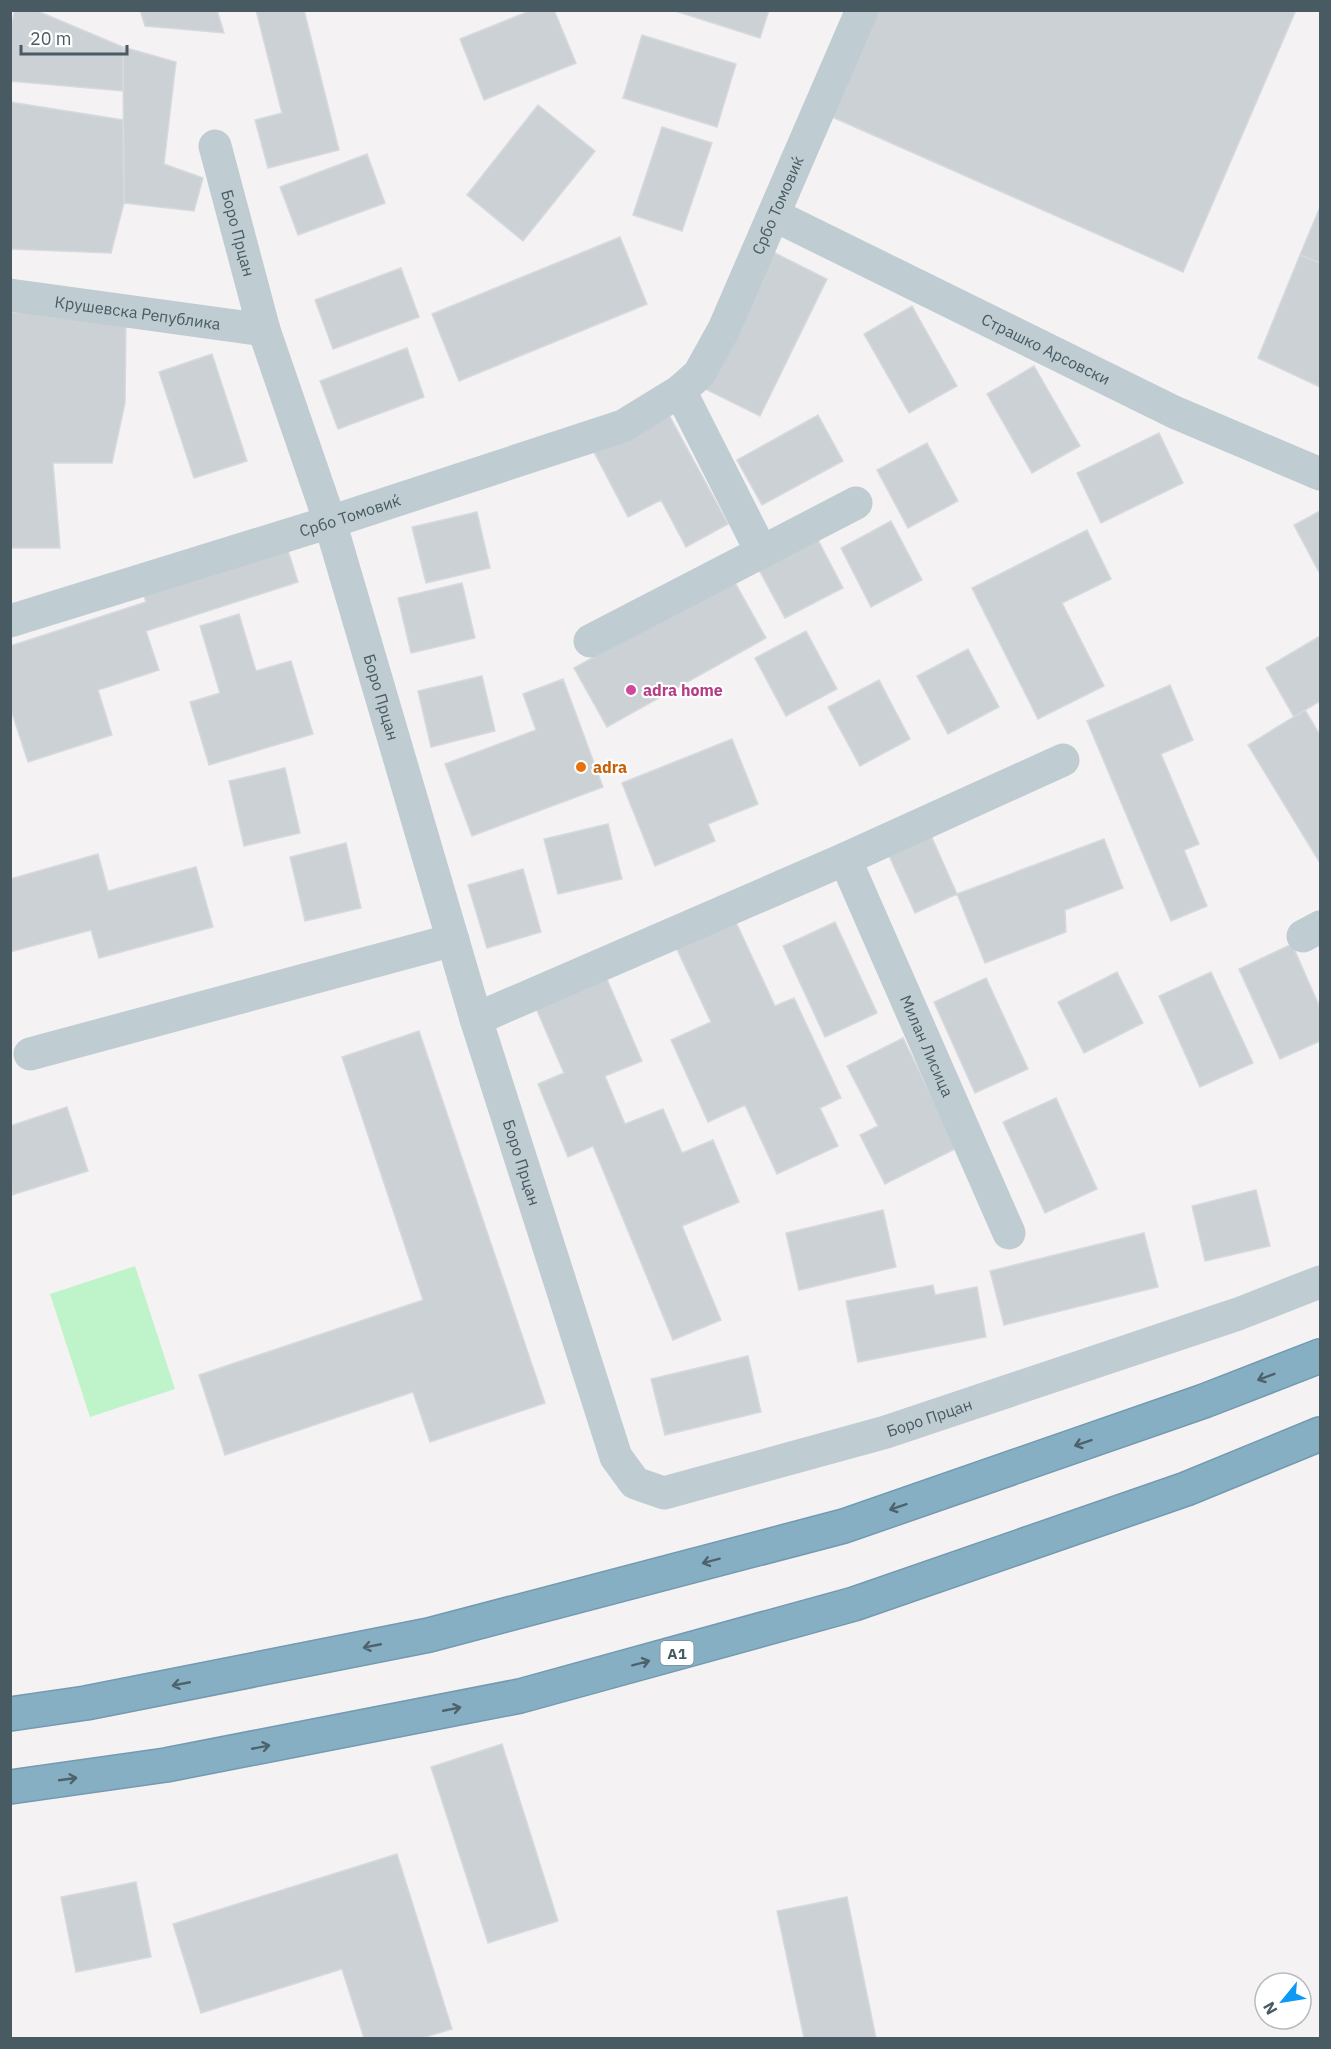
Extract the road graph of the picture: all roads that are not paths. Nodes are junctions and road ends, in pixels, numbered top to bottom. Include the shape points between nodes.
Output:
1 (862, 10) edge
2 (215, 146) dead end
3 (774, 215) junction
4 (10, 295) edge
5 (264, 330) junction
6 (680, 391) junction
7 (1320, 474) edge
8 (856, 503) dead end
9 (330, 522) junction
10 (761, 551) junction
11 (10, 621) edge
12 (590, 641) dead end
13 (1063, 760) dead end
14 (845, 860) junction
15 (453, 940) junction
16 (476, 1019) junction
17 (30, 1054) dead end
18 (1009, 1233) dead end
19 (1320, 1282) edge
20 (1320, 1356) edge
21 (1320, 1434) edge
22 (10, 1714) edge
23 (10, 1787) edge

1 - 3 street, Србо Томовиќ
2 - 5 street, Боро Прцан
3 - 6 street, Србо Томовиќ via 724,330 699,374
3 - 7 street, Страшко Арсовски via 1174,412
4 - 5 street, Крушевска Република
5 - 9 street, Боро Прцан
6 - 9 street, Србо Томовиќ via 623,426
6 - 10 street
8 - 10 street
9 - 11 street, Србо Томовиќ
9 - 15 street, Боро Прцан
10 - 12 street
13 - 14 street
14 - 16 street
14 - 18 street, Милан Лисица
15 - 16 street, Боро Прцан
15 - 17 street
16 - 19 street, Боро Прцан via 616,1457 635,1483 664,1492 886,1432 1238,1314
20 -> 22 highway via 1204,1401 844,1526 429,1635 86,1703
23 -> 21 highway, A1 via 166,1765 520,1696 854,1604 1186,1489

